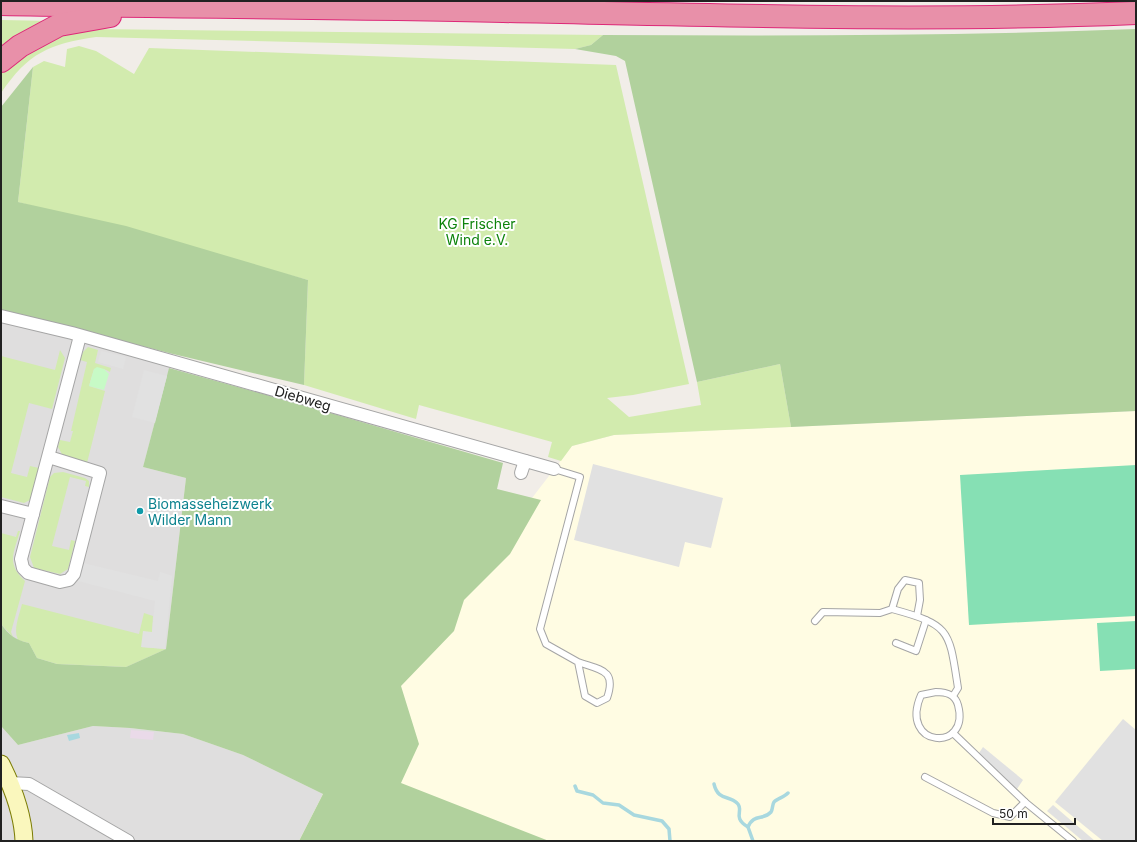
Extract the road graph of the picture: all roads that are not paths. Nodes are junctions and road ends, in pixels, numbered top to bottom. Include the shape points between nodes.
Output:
1 (1, 4) edge
2 (171, 7) junction
3 (1136, 13) edge
4 (1, 61) edge
5 (1, 316) edge
6 (80, 336) junction
7 (49, 457) junction
8 (525, 461) junction
9 (554, 469) joint
10 (521, 473) dead end
11 (1, 506) edge
12 (33, 514) junction
13 (892, 609) junction
14 (917, 616) junction
15 (926, 620) junction
16 (815, 621) dead end
17 (896, 643) dead end
18 (578, 662) junction
19 (953, 696) junction
20 (953, 733) junction
21 (1, 764) edge
22 (925, 777) dead end
23 (10, 783) junction
24 (1026, 802) junction
25 (24, 841) edge
26 (128, 841) edge
27 (1073, 841) edge

1 - 2 highway
2 - 3 highway via 284,6 871,17
2 - 4 highway via 58,25 20,46
5 - 6 street, Diebweg
6 - 7 street
6 - 8 street, Diebweg
7 - 12 street
7 - 12 street via 100,472 74,574 69,580 60,582 28,573 23,568 21,559
8 - 9 street, Diebweg
8 - 10 street
9 - 18 lane via 580,477 540,629 546,644
11 - 12 street
13 - 14 lane
13 - 14 lane via 898,589 905,580 919,583 920,600
13 - 16 lane via 880,613 823,612
14 - 15 lane
15 - 17 lane via 916,651
15 - 19 lane via 941,628 948,638 958,688
18 - 18 lane via 604,672 610,678 611,686 607,698 597,703 585,696
19 - 20 lane via 960,713 959,726
19 - 20 lane via 945,692 928,692 922,696 916,712 921,730 928,736 937,740
20 - 24 lane
21 - 23 main road
22 - 24 lane via 993,813 1010,817
23 - 25 main road via 22,819
23 - 26 street via 29,784
24 - 27 lane

